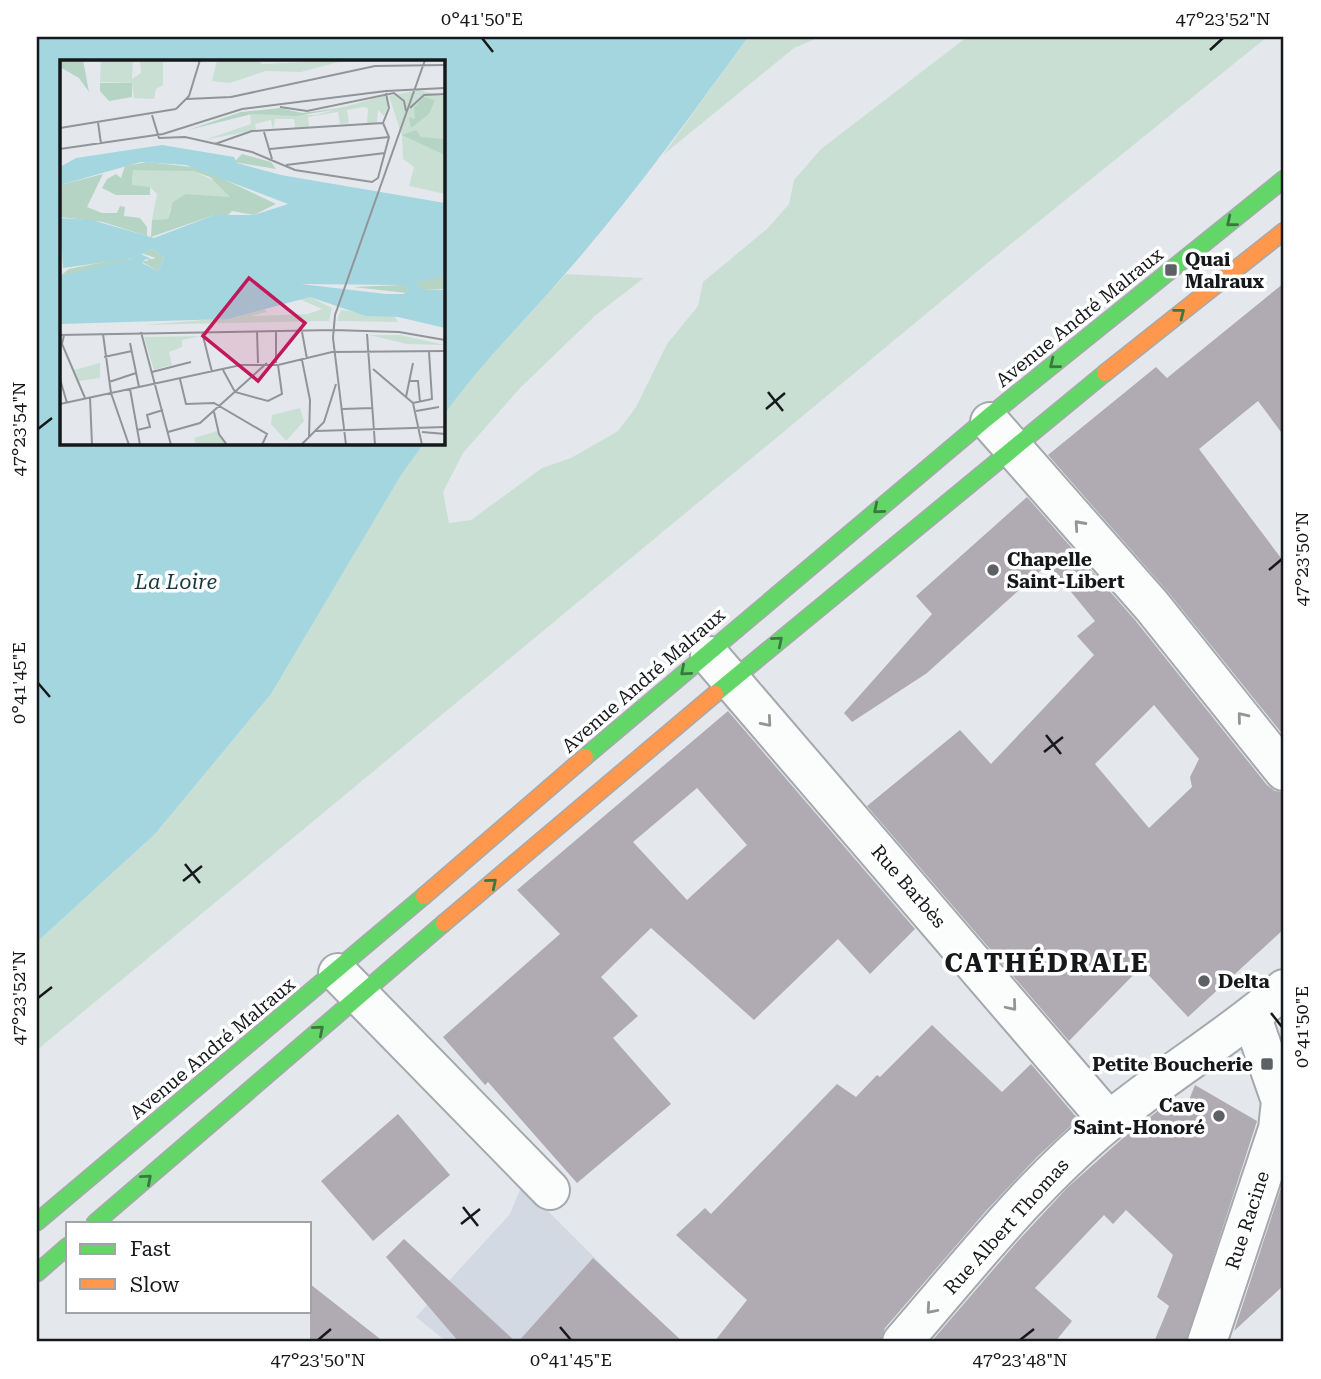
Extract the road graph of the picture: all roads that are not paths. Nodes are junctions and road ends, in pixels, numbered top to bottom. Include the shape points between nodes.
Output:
1 (1284, 179) edge
2 (1284, 231) edge
3 (987, 418) junction
4 (1012, 449) junction
5 (707, 652) junction
6 (731, 680) junction
7 (1284, 771) edge
8 (348, 983) junction
9 (1284, 989) edge
10 (1252, 1017) junction
11 (1109, 1121) junction
12 (550, 1190) dead end
13 (37, 1222) edge
14 (96, 1222) edge
15 (66, 1248) edge
16 (37, 1273) edge
17 (902, 1342) edge
18 (1206, 1342) edge

1 -> 3 main road, Avenue André Malraux
4 -> 2 main road, Avenue André Malraux
3 - 4 street
3 -> 5 main road, Avenue André Malraux
6 -> 4 main road, Avenue André Malraux
7 -> 4 street via 1152,606
5 - 6 street, Rue Barbès
5 -> 8 main road, Avenue André Malraux
8 -> 6 main road, Avenue André Malraux
6 -> 11 street, Rue Barbès
8 - 12 street
8 - 13 main road, Avenue André Malraux
14 -> 8 main road, Avenue André Malraux
9 - 10 street, Rue Albert Thomas
10 - 11 street, Rue Albert Thomas
10 - 18 street, Rue Racine via 1281,1101 1278,1129
11 -> 17 street, Rue Albert Thomas via 1044,1179
15 - 16 main road

